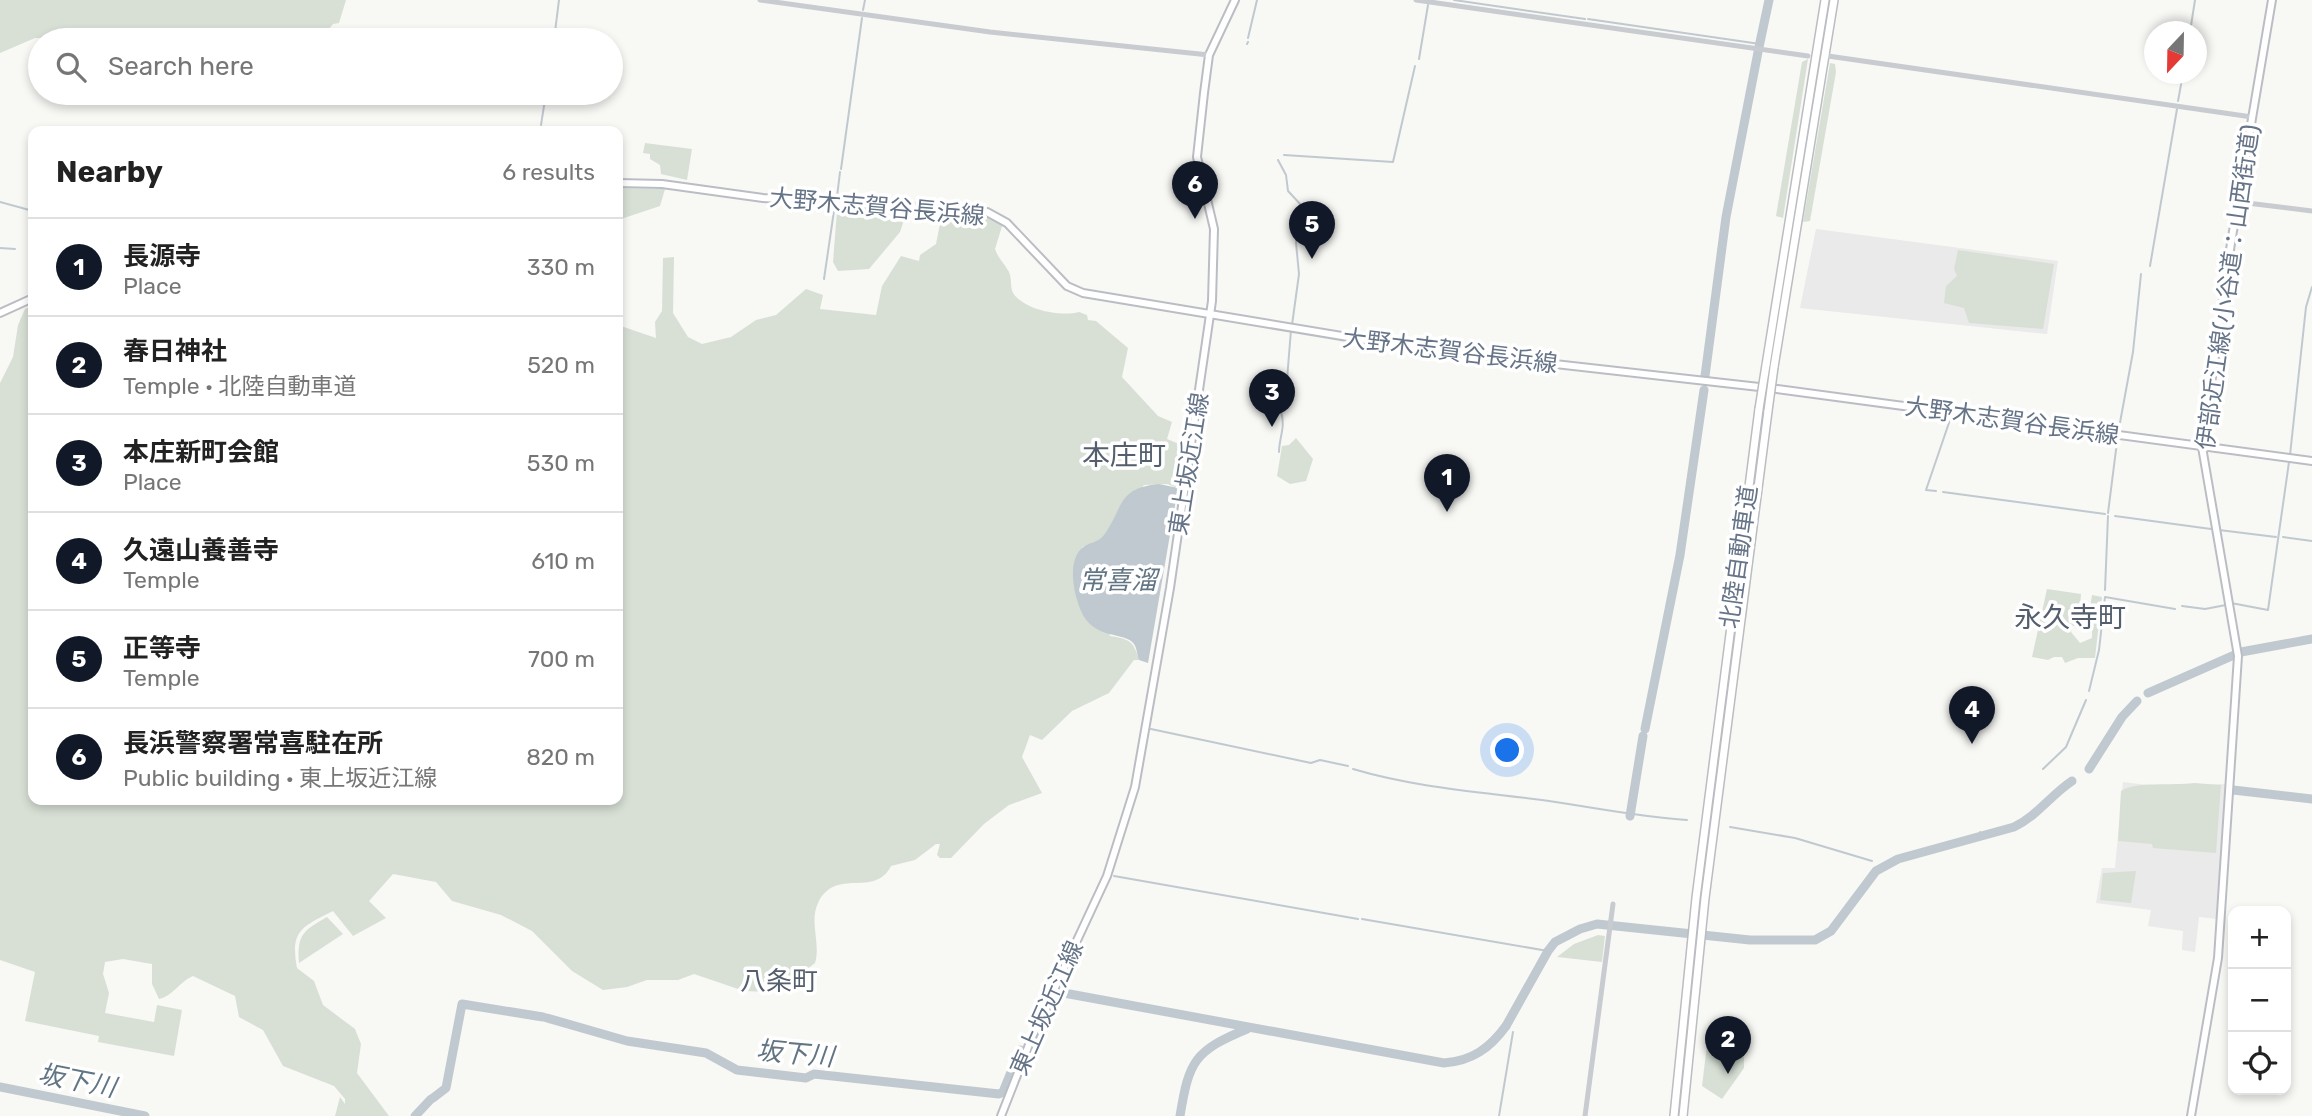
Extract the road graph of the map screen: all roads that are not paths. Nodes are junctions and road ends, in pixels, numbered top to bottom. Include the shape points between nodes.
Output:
1 (760, 0) edge
2 (1235, 0) edge
3 (1416, 0) edge
4 (1825, 0) edge
5 (1834, 0) edge
6 (2273, 0) edge
7 (1429, 2) edge
8 (1209, 55) junction
9 (1808, 56) dead end
10 (1828, 56) dead end
11 (2252, 117) junction
12 (623, 183) edge
13 (2239, 202) junction
14 (2312, 211) edge
15 (28, 300) edge
16 (1210, 312) junction
17 (0, 313) edge
18 (1770, 366) junction
19 (2202, 447) junction
20 (2312, 461) edge
21 (1613, 904) dead end
22 (1001, 1116) edge
23 (1584, 1116) edge
24 (1674, 1116) edge
25 (1683, 1116) edge
26 (2191, 1116) edge

1 - 8 street via 990,32
2 - 8 main road, 東上坂近江線
3 - 7 street
4 - 18 highway, 北陸自動車道
5 - 18 highway, 北陸自動車道
6 - 11 main road, 伊部近江線(小谷道：山西街道)
7 - 9 street
8 - 16 main road, 東上坂近江線 via 1197,157 1214,229
10 - 11 street
11 - 13 main road, 伊部近江線(小谷道：山西街道)
12 - 16 main road, 大野木志賀谷長浜線 via 763,198 987,212 1007,223 1073,290
13 - 14 street
13 - 19 main road, 伊部近江線(小谷道：山西街道)
15 - 17 main road
16 - 19 main road, 大野木志賀谷長浜線 via 1414,348 1777,389
16 - 22 main road, 東上坂近江線 via 1170,588 1132,800 1107,876 1032,1037
18 - 24 highway, 北陸自動車道, bridge via 1759,409 1696,898
18 - 25 highway, 北陸自動車道, bridge
19 - 20 main road, 大野木志賀谷長浜線
19 - 26 main road, 伊部近江線(小谷道：山西街道) via 2237,653 2218,958
21 - 23 street

